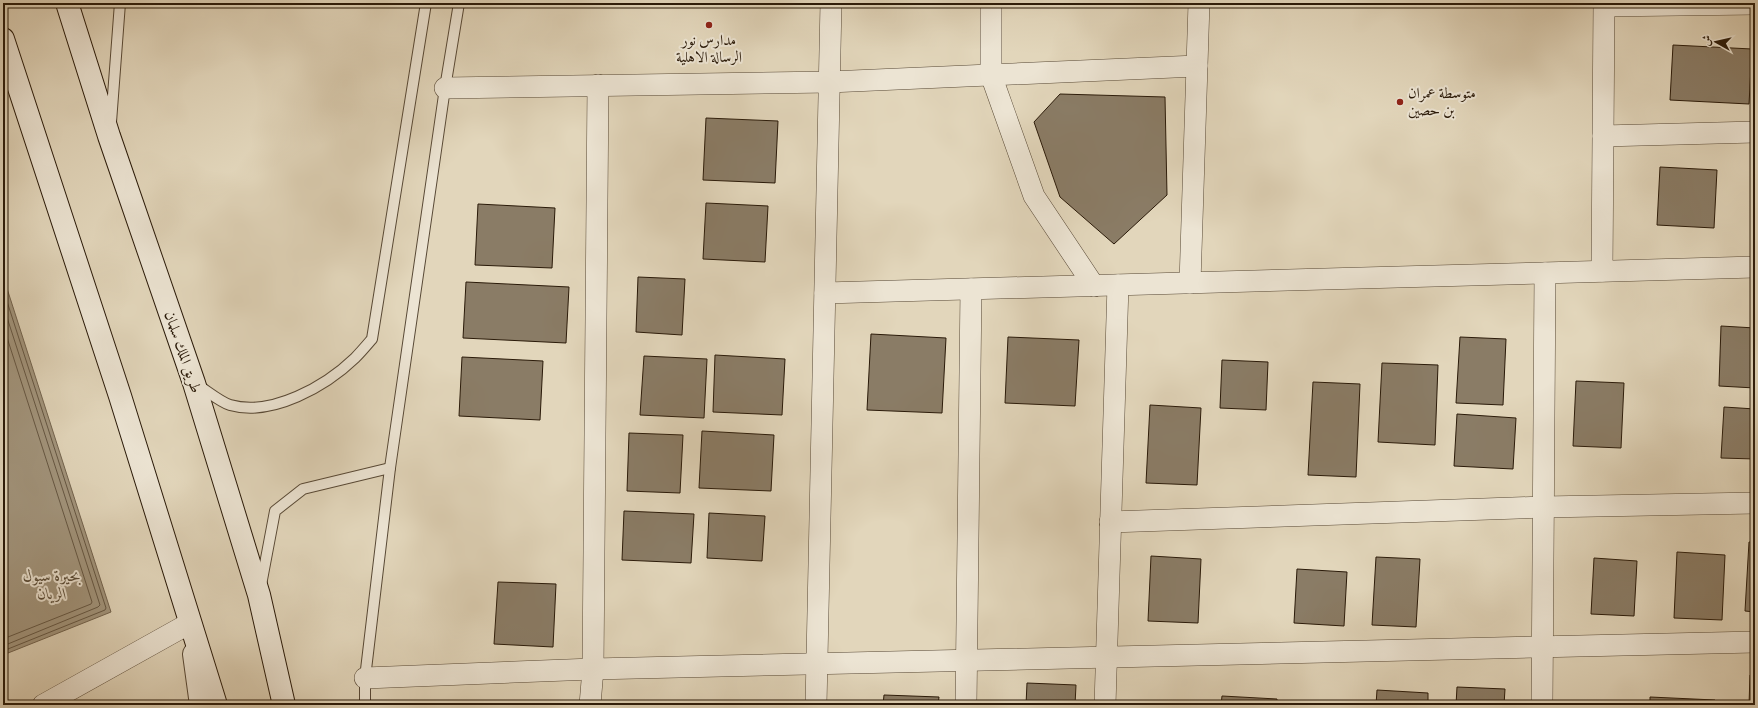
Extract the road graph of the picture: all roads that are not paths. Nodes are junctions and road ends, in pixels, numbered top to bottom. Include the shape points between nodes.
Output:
1 (67, 3) edge
2 (120, 3) edge
3 (426, 3) edge
4 (459, 3) edge
5 (831, 3) edge
6 (991, 3) edge
7 (1199, 3) edge
8 (1604, 4) edge
9 (1755, 4) edge
10 (3, 39) edge
11 (1197, 66) junction
12 (991, 75) junction
13 (829, 82) junction
14 (598, 85) junction
15 (445, 88) junction
16 (1755, 132) edge
17 (109, 136) junction
18 (1603, 136) junction
19 (1755, 267) edge
20 (1602, 271) junction
21 (1545, 273) junction
22 (1190, 283) junction
23 (1118, 285) junction
24 (1094, 286) junction
25 (971, 289) junction
26 (825, 293) junction
27 (194, 383) junction
28 (390, 468) junction
29 (1755, 503) edge
30 (1544, 507) junction
31 (1110, 522) junction
32 (259, 595) junction
33 (190, 623) junction
34 (1755, 642) edge
35 (1543, 647) junction
36 (1106, 657) junction
37 (967, 660) junction
38 (817, 664) junction
39 (593, 670) junction
40 (366, 678) junction
41 (43, 705) edge
42 (201, 705) edge
43 (216, 705) edge
44 (284, 705) edge
45 (365, 705) edge
46 (590, 705) edge
47 (816, 705) edge
48 (966, 705) edge
49 (1105, 705) edge
50 (1542, 705) edge

1 - 17 main road, طريق الملك سلمان
2 - 17 lane
3 - 27 lane via 372,339 355,358 323,384 294,398 260,408 230,404
4 - 15 lane
5 - 13 street
6 - 12 street
7 - 11 street
8 - 9 street
8 - 18 street
10 - 33 main road via 120,396
11 - 12 street
11 - 22 street
12 - 13 street
12 - 24 street via 1034,196
13 - 14 street
13 - 26 street
14 - 15 street
14 - 39 street
15 - 28 lane
16 - 18 street
17 - 27 main road, طريق الملك سلمان
18 - 20 street
19 - 20 street
20 - 21 street
21 - 22 street
21 - 30 street
22 - 23 street
23 - 24 street
23 - 31 street
24 - 25 street
25 - 26 street
25 - 37 street
26 - 38 street
27 - 32 main road, طريق الملك سلمان
28 - 32 lane via 302,489 275,511
28 - 40 lane
29 - 30 street
30 - 31 street
30 - 35 street
31 - 36 street
32 - 44 main road, طريق الملك سلمان
33 - 41 street
33 - 42 main road
33 - 43 main road
34 - 35 street
35 - 36 street
35 - 50 street
36 - 37 street
36 - 49 street
37 - 38 street
37 - 48 street
38 - 39 street
38 - 47 street
39 - 40 street
39 - 46 street
40 - 45 lane

